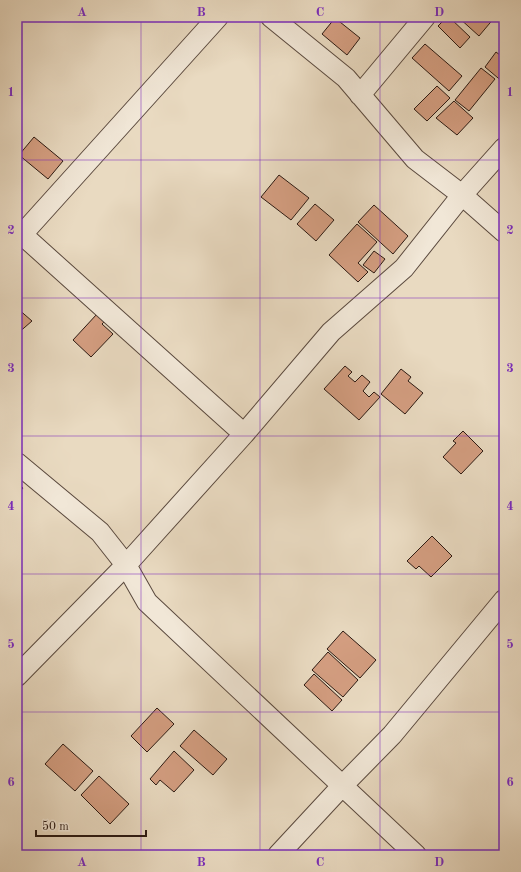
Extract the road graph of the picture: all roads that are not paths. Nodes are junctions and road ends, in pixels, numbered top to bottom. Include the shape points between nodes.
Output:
1 (218, 17) edge
2 (272, 17) edge
3 (425, 17) edge
4 (360, 95) junction
5 (504, 148) edge
6 (462, 195) junction
7 (504, 232) edge
8 (18, 235) edge
9 (244, 434) junction
10 (17, 463) edge
11 (126, 565) junction
12 (504, 600) edge
13 (17, 676) edge
14 (342, 786) junction
15 (278, 855) edge
16 (416, 855) edge

1 - 8 street
2 - 4 street via 346,78
3 - 4 street
4 - 6 street via 415,159
5 - 6 street
6 - 7 street
6 - 9 street via 404,268 331,332
8 - 9 street
9 - 11 street
10 - 11 street via 100,532
11 - 13 street
11 - 14 street via 147,602
12 - 14 street via 392,735
14 - 15 street
14 - 16 street

